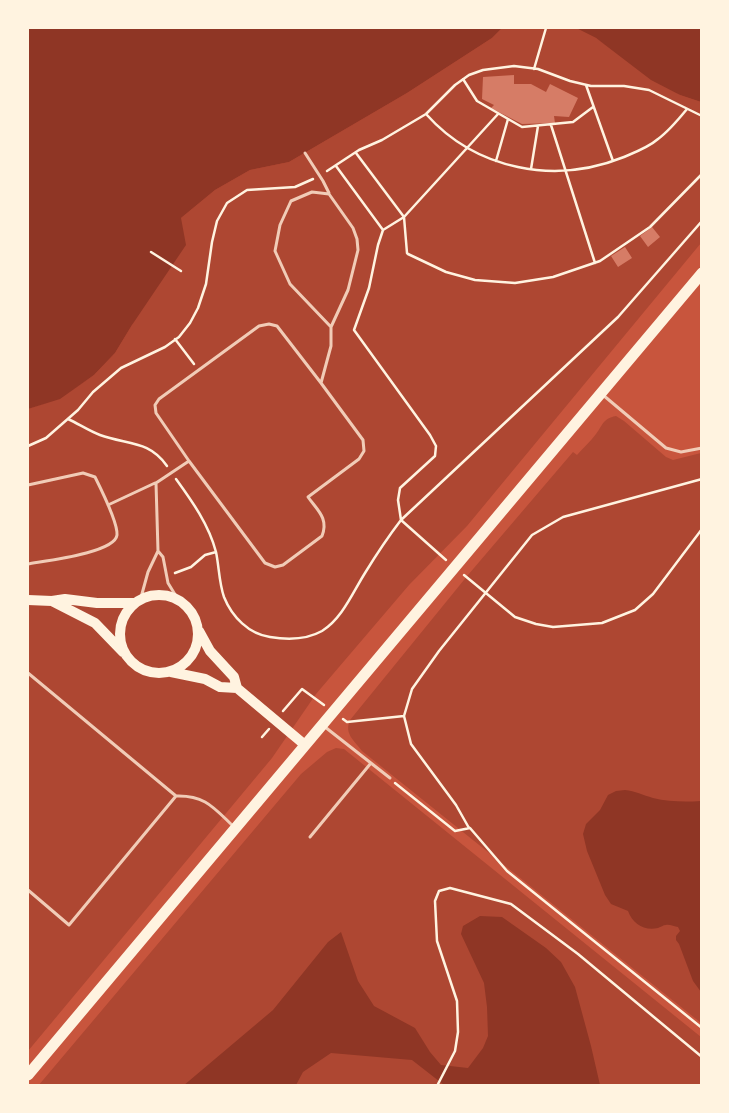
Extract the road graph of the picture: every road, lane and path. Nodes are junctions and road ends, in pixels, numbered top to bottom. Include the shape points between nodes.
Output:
1 (546, 28) edge
2 (534, 69) junction
3 (463, 79) junction
4 (585, 85) junction
5 (594, 107) junction
6 (687, 109) junction
7 (426, 114) junction
8 (498, 114) junction
9 (702, 116) edge
10 (508, 119) junction
11 (551, 125) junction
12 (538, 126) junction
13 (466, 148) junction
14 (356, 152) junction
15 (305, 153) dead end
16 (614, 161) junction
17 (496, 162) junction
18 (336, 166) junction
19 (531, 169) junction
20 (564, 170) junction
21 (702, 174) edge
22 (320, 176) junction
23 (329, 194) junction
24 (404, 218) junction
25 (702, 221) edge
26 (384, 230) junction
27 (152, 252) dead end
28 (595, 263) junction
29 (181, 271) dead end
30 (699, 281) edge
31 (331, 327) junction
32 (176, 339) junction
33 (198, 370) junction
34 (321, 383) junction
35 (601, 393) junction
36 (28, 446) edge
37 (702, 448) edge
38 (189, 461) junction
39 (702, 479) edge
40 (156, 483) junction
41 (28, 485) edge
42 (108, 505) junction
43 (401, 520) junction
44 (702, 529) edge
45 (410, 530) dead end
46 (158, 550) junction
47 (216, 552) dead end
48 (28, 564) edge
49 (166, 576) junction
50 (28, 600) edge
51 (52, 601) junction
52 (179, 601) junction
53 (137, 602) junction
54 (498, 603) dead end
55 (197, 626) junction
56 (125, 654) junction
57 (170, 672) junction
58 (28, 673) edge
59 (237, 688) junction
60 (404, 716) junction
61 (347, 722) dead end
62 (322, 725) junction
63 (305, 745) junction
64 (371, 763) junction
65 (390, 778) joint
66 (176, 796) junction
67 (236, 828) junction
68 (470, 828) junction
69 (310, 838) dead end
70 (28, 890) edge
71 (702, 1028) edge
72 (702, 1057) edge
73 (28, 1075) edge
74 (438, 1084) edge

1 - 2 path
2 - 3 path via 514,66 483,70
2 - 4 path
3 - 7 path
3 - 8 path via 477,101
4 - 5 path
4 - 6 path via 649,90
5 - 11 path via 573,122
5 - 16 path
6 - 9 path
6 - 16 path via 657,141
7 - 13 path via 438,128
7 - 14 path
8 - 10 path
8 - 13 path
10 - 12 path via 522,127
10 - 17 path
11 - 12 path
11 - 20 path
12 - 19 path
13 - 17 path
13 - 24 path
14 - 18 path
14 - 24 path
15 - 22 lane
16 - 20 path
17 - 19 path
18 - 22 path
18 - 26 path
19 - 20 path
20 - 28 path
21 - 28 path via 650,226
22 - 23 lane
22 - 32 path via 295,187 247,190 227,203 217,221 206,284 198,308
23 - 31 lane via 353,228 358,250 348,290
23 - 31 lane via 312,192 291,201 280,225 275,251 290,284
24 - 26 path
24 - 28 path via 406,253 446,272 475,280 515,283 553,278
25 - 43 path via 618,317
26 - 43 path via 354,330 436,446 435,456 400,488
27 - 29 path
30 - 35 main road
31 - 34 lane via 331,346
32 - 33 path
32 - 36 path via 121,368 46,438
33 - 34 lane via 259,326 269,324 277,326
33 - 38 lane via 155,405 156,414
34 - 38 lane via 362,440 364,451 359,459 308,497 324,520 325,528 322,536 283,565 275,567 265,563
35 - 37 lane via 666,448 680,452
35 - 62 main road
38 - 40 lane
39 - 60 path via 563,517 532,534 412,689
40 - 42 lane
40 - 46 lane
41 - 42 lane via 83,473 95,477
42 - 48 lane via 117,534 109,546
43 - 45 path
44 - 54 path via 653,594 635,610 619,618 602,623 554,627 516,617
46 - 49 lane via 163,557
46 - 53 lane
47 - 49 path via 205,555 187,569
49 - 52 lane
50 - 51 main road
51 - 53 main road via 65,598 97,603
51 - 56 main road via 95,623
52 - 53 main road via 157,595
52 - 55 main road via 194,617
53 - 56 main road via 124,616 120,632
55 - 57 main road via 195,650 184,664
55 - 59 main road via 210,651 234,677
56 - 57 main road via 144,671
57 - 59 main road via 205,679 220,687
58 - 66 lane
59 - 63 main road
60 - 61 path
60 - 68 path via 411,744
62 - 63 main road
62 - 64 lane
63 - 67 main road
64 - 65 lane
64 - 69 lane
65 - 68 path via 455,831
66 - 67 lane via 190,795 202,800
66 - 70 lane via 69,925
67 - 73 main road
68 - 71 path via 507,871
72 - 74 path via 512,904 450,888 439,891 435,900 437,941 457,1001 458,1032 456,1051

